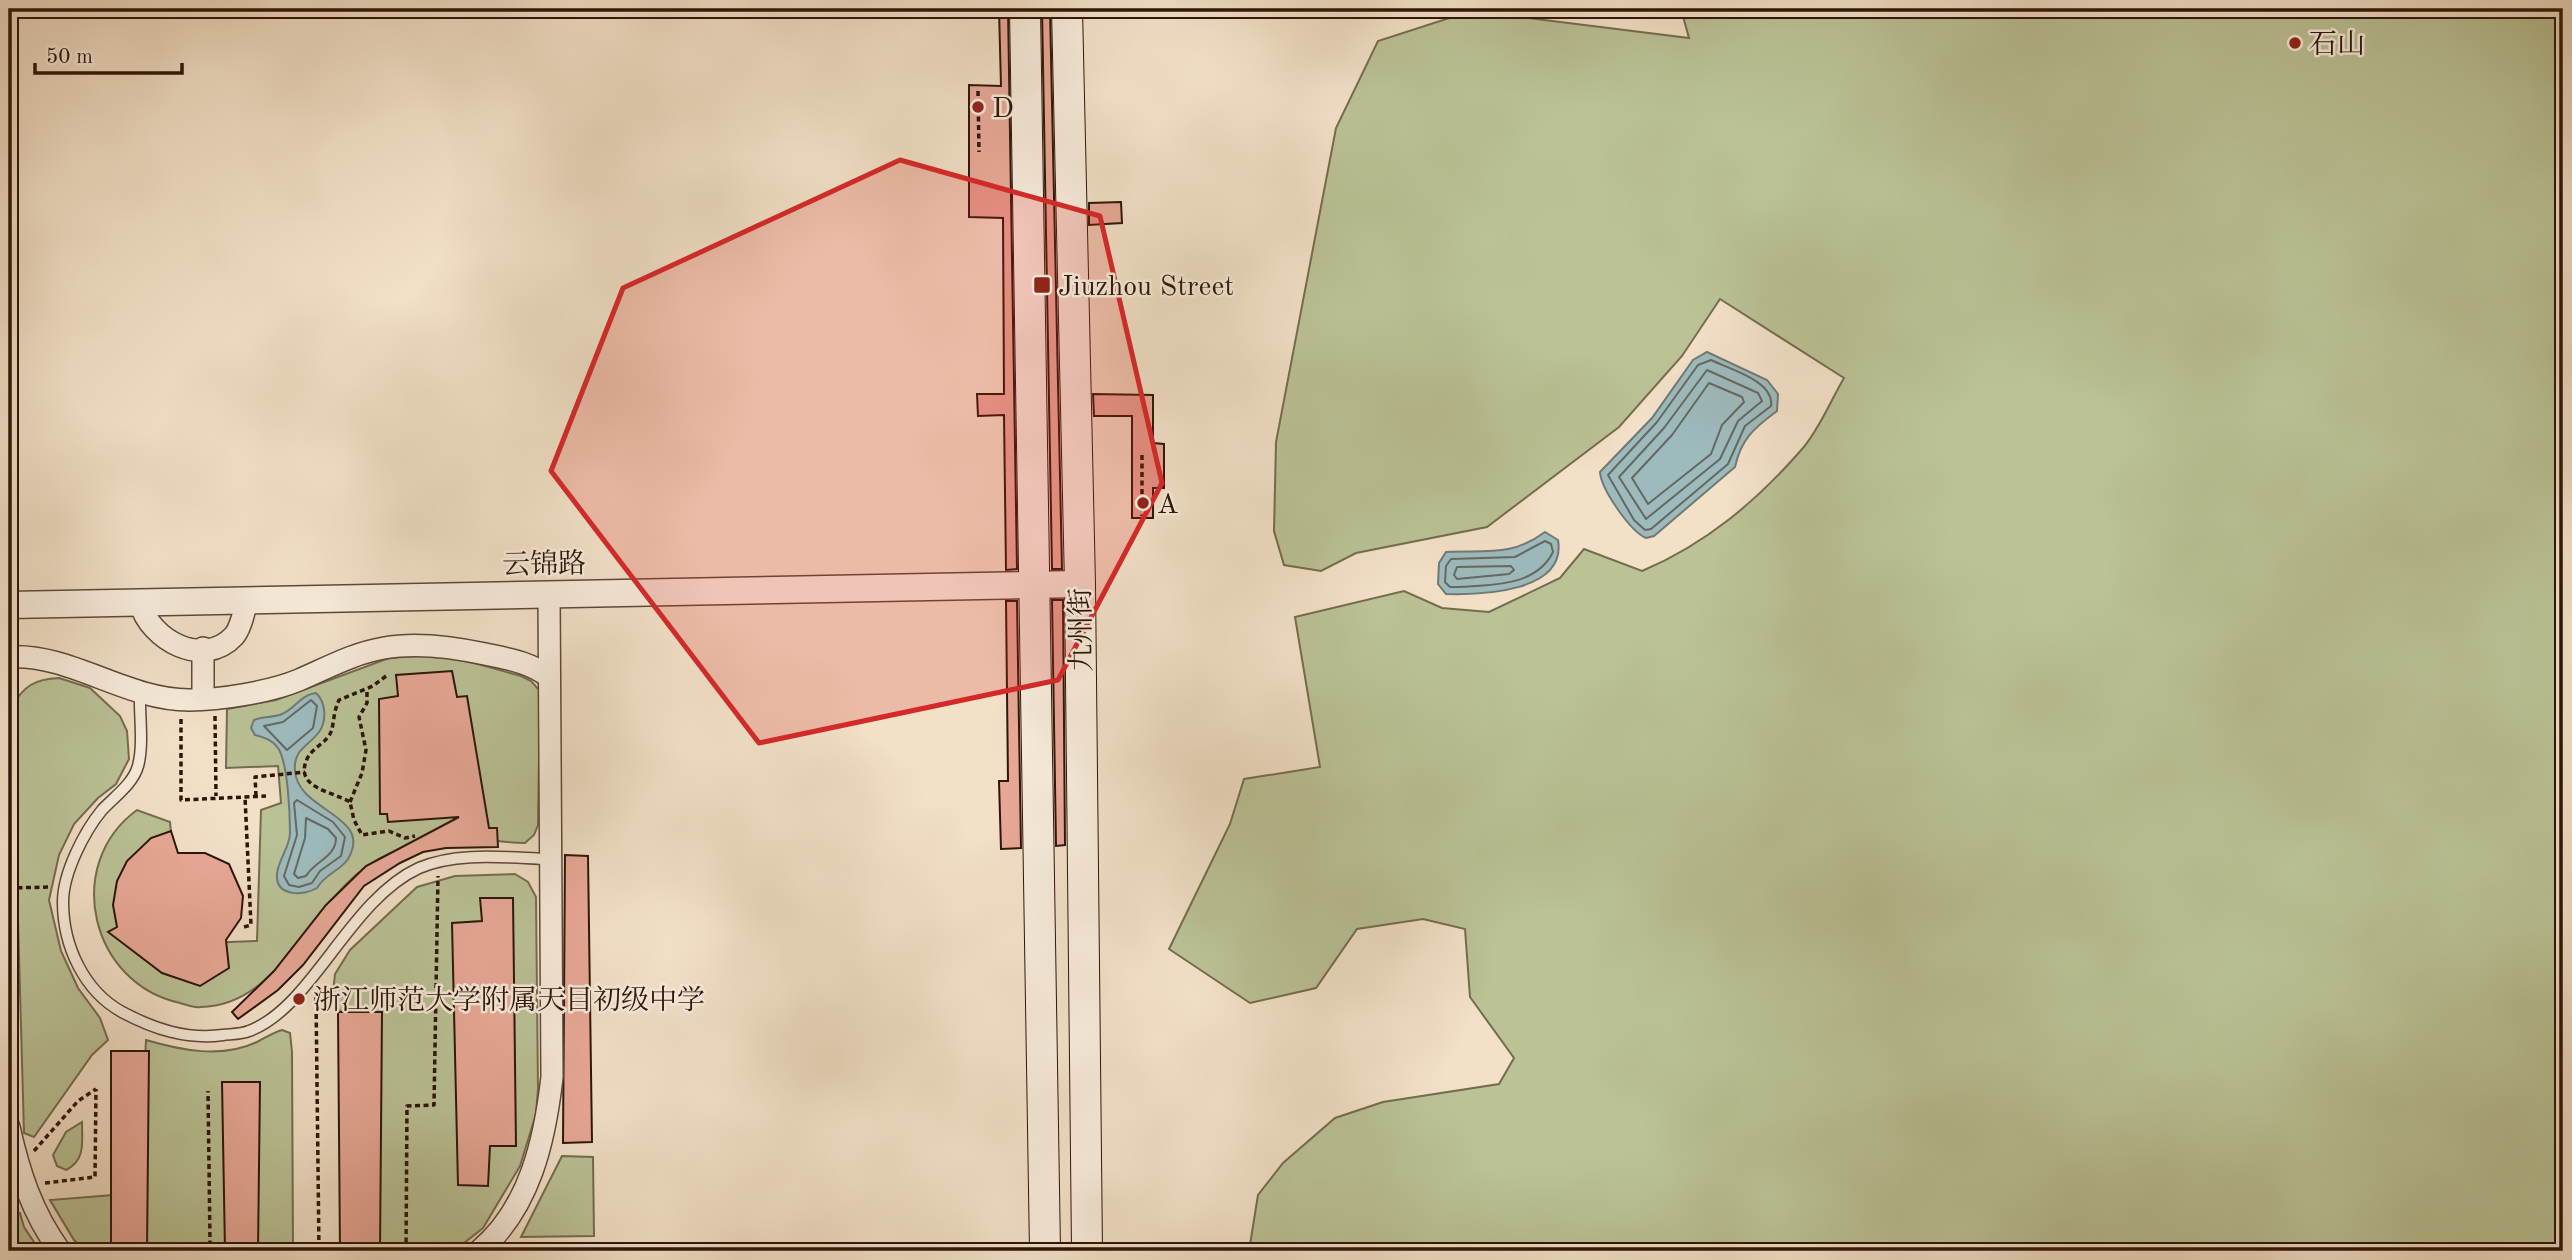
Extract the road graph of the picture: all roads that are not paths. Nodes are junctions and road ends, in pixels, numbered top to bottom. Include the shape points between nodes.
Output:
1 (1025, 9) edge
2 (1067, 9) edge
3 (1080, 584) junction
4 (1035, 585) junction
5 (549, 594) junction
6 (247, 601) junction
7 (140, 603) junction
8 (9, 605) edge
9 (549, 647) junction
10 (203, 649) junction
11 (9, 656) edge
12 (517, 661) junction
13 (549, 677) junction
14 (140, 692) junction
15 (200, 698) junction
16 (550, 859) junction
17 (9, 1127) edge
18 (60, 1251) edge
19 (480, 1251) edge
20 (1045, 1251) edge
21 (1087, 1251) edge

1 - 4 main road, 九州街
2 - 3 main road, 九州街
3 - 4 street, 云锦路
3 - 21 main road, 九州街
4 - 5 street, 云锦路
4 - 20 main road, 九州街
5 - 6 street, 云锦路
5 - 9 street
6 - 7 street, 云锦路
6 - 10 street via 236,635 220,646
7 - 8 street, 云锦路
7 - 10 street via 145,620 170,643
9 - 12 street
9 - 13 street
10 - 15 street
11 - 14 street via 63,665
12 - 13 street
12 - 15 street via 458,648 384,648 339,661 297,681
13 - 16 street
14 - 15 street
14 - 16 lane via 138,765 85,837 63,900 66,933 79,970 101,1000 138,1020 172,1033 209,1037 248,1032 275,1017 349,927 392,886 419,868 492,858
16 - 19 street via 552,1077 547,1121 518,1203
17 - 18 street via 16,1161 42,1227

